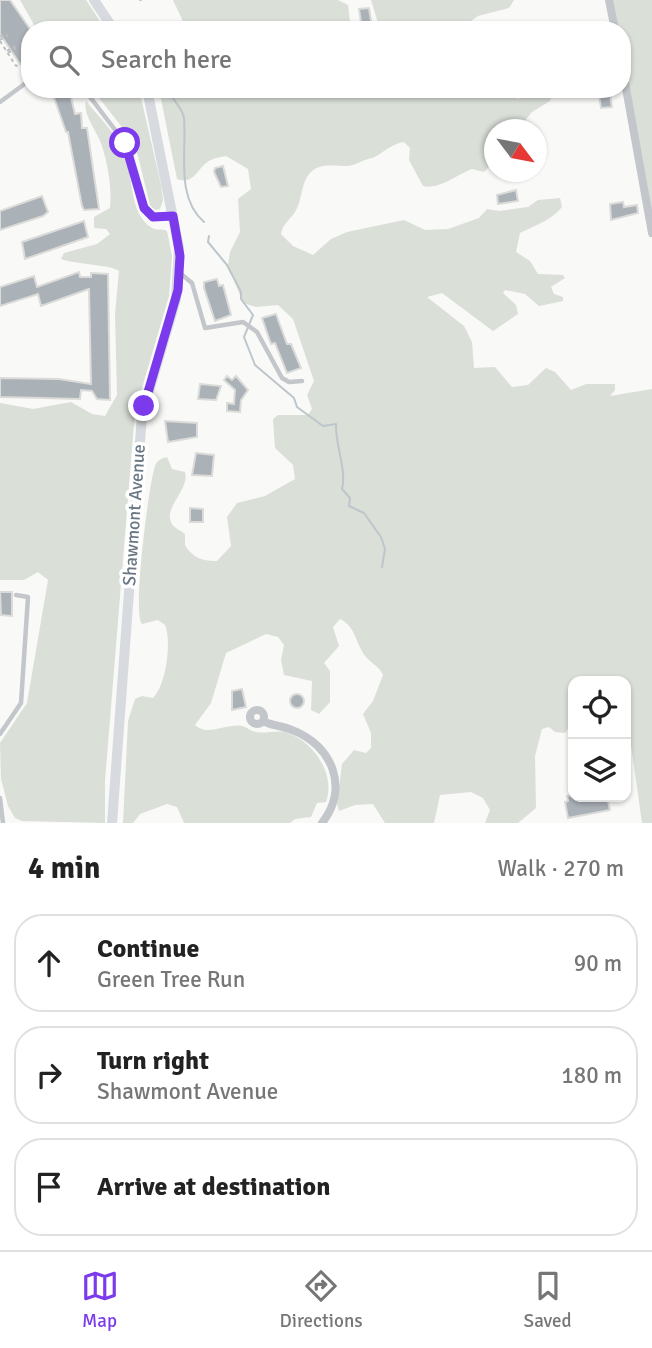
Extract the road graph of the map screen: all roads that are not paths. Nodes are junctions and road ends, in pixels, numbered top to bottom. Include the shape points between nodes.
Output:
1 (94, 0) edge
2 (609, 0) edge
3 (108, 21) edge
4 (613, 21) edge
5 (21, 87) edge
6 (91, 98) edge
7 (149, 98) edge
8 (628, 98) edge
9 (0, 102) edge
10 (173, 216) junction
11 (652, 233) edge
12 (180, 272) junction
13 (302, 382) dead end
14 (16, 596) dead end
15 (265, 722) dead end
16 (0, 734) edge
17 (0, 798) edge
18 (4, 823) edge
19 (112, 823) edge
20 (322, 823) edge

1 - 3 main road
2 - 4 street
5 - 9 lane
6 - 10 lane via 125,143 147,212 153,217
7 - 10 main road, Shawmont Avenue
8 - 11 street
10 - 12 main road, Shawmont Avenue
12 - 13 lane via 192,283 205,328 243,322 254,328 279,375 289,382
12 - 19 main road, Shawmont Avenue via 142,415
14 - 16 lane via 28,597 23,695 17,713
15 - 20 street via 297,732 330,759 335,798
17 - 18 lane

